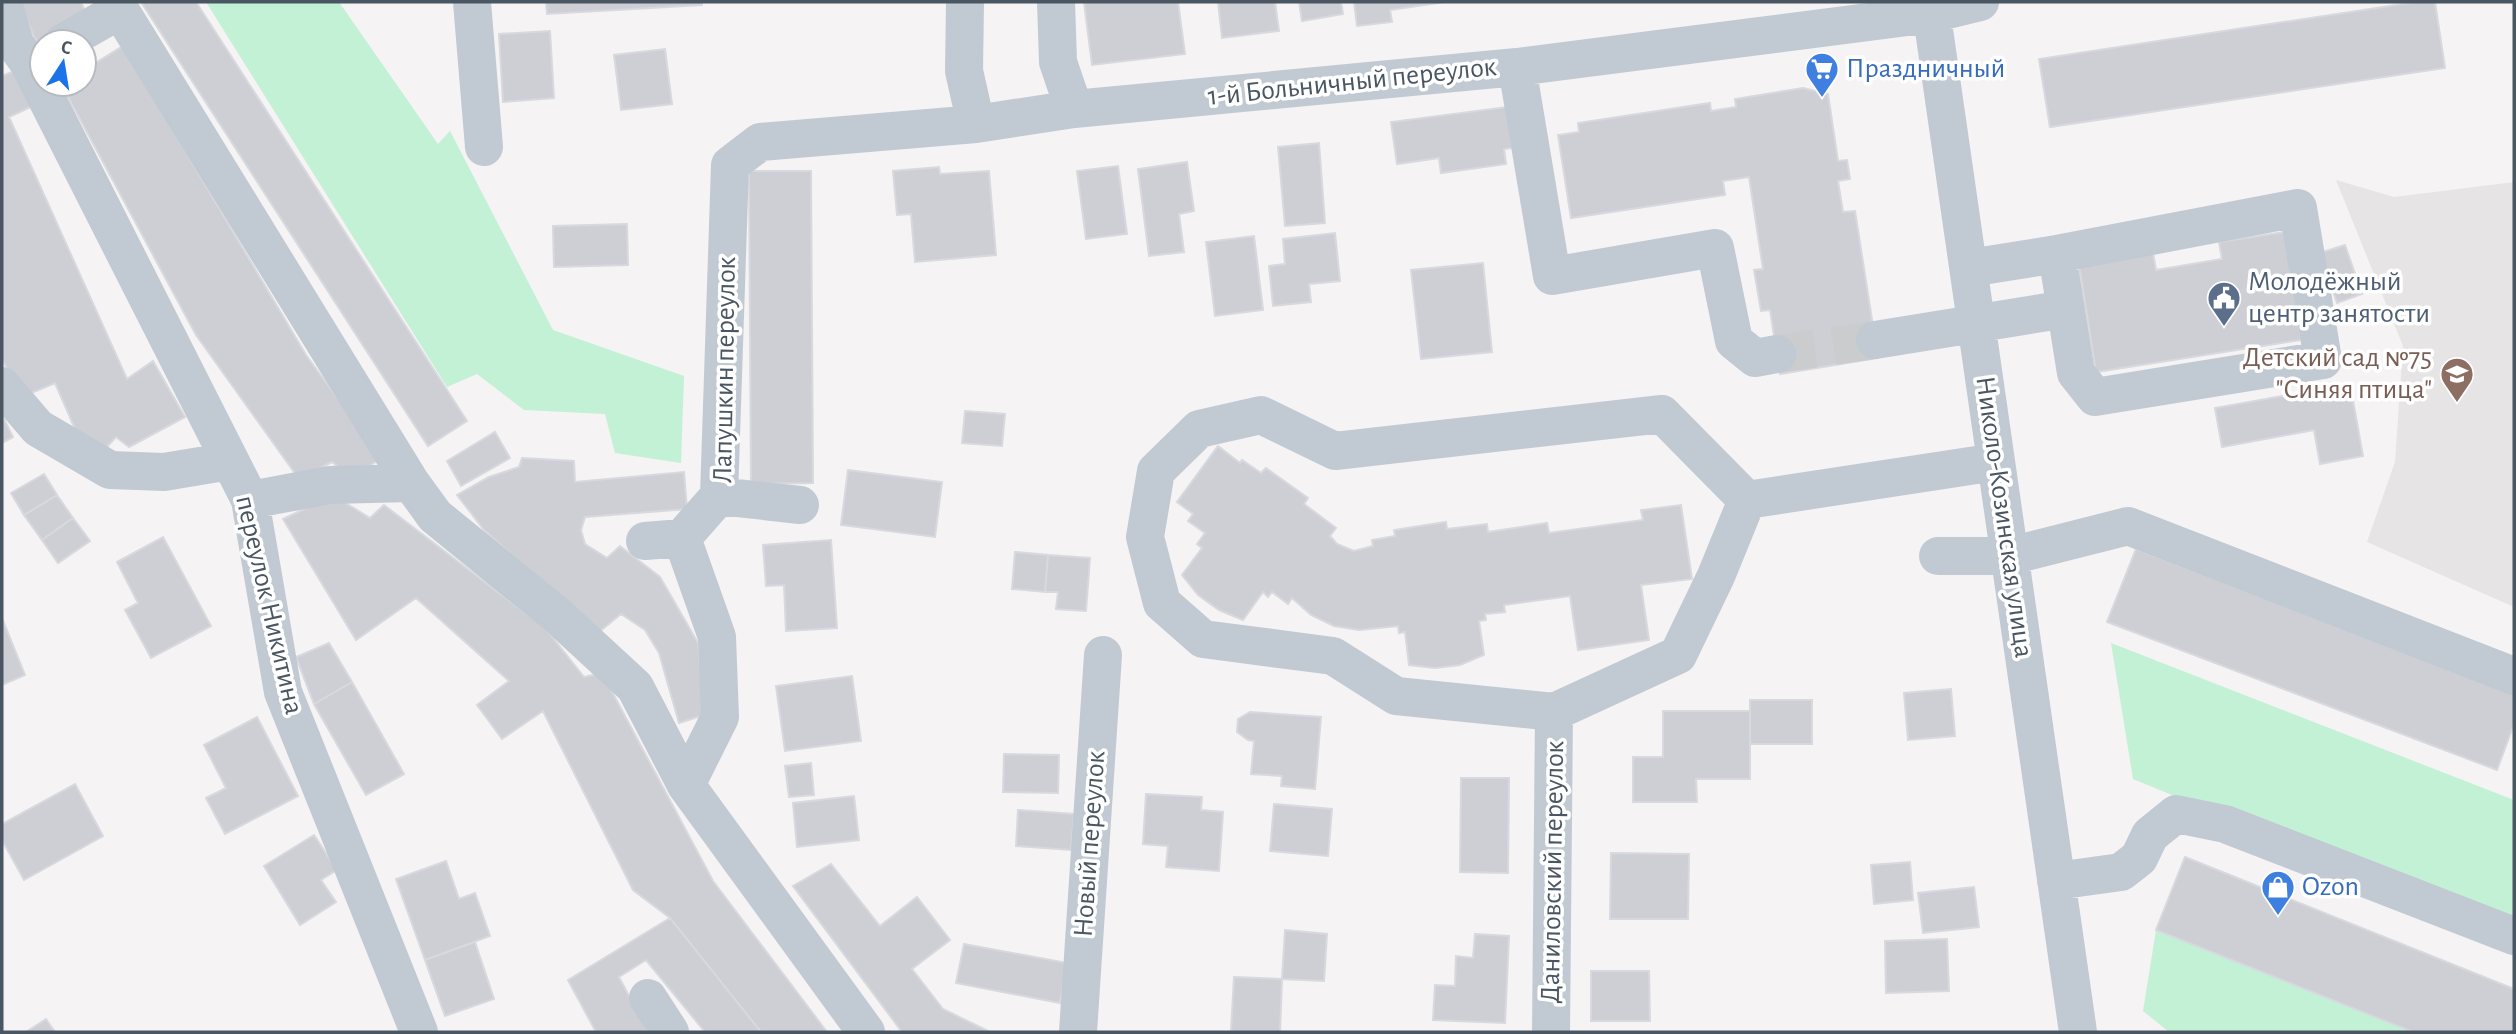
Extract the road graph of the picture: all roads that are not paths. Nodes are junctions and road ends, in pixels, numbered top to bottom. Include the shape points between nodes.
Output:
1 (2, 2) edge
2 (472, 2) edge
3 (965, 2) edge
4 (1056, 2) edge
5 (1980, 2) edge
6 (118, 6) edge
7 (1930, 8) edge
8 (85, 28) edge
9 (22, 52) edge
10 (1517, 66) junction
11 (1073, 109) junction
12 (976, 124) junction
13 (484, 146) dead end
14 (730, 165) joint
15 (2057, 254) junction
16 (1969, 268) junction
17 (2066, 309) junction
18 (1977, 323) junction
19 (1875, 340) tunnel mouth
20 (1777, 354) tunnel mouth
21 (2, 386) edge
22 (230, 461) junction
23 (1996, 462) junction
24 (411, 482) junction
25 (719, 496) junction
26 (250, 500) junction
27 (1747, 500) junction
28 (800, 505) dead end
29 (1938, 556) dead end
30 (2010, 556) junction
31 (1103, 655) dead end
32 (2514, 676) edge
33 (1554, 712) junction
34 (686, 785) junction
35 (2056, 881) junction
36 (2514, 936) edge
37 (648, 998) dead end
38 (419, 1032) edge
39 (670, 1032) edge
40 (866, 1032) edge
41 (1078, 1032) edge
42 (1551, 1032) edge
43 (2078, 1032) edge

1 - 9 street, переулок Никитина
2 - 13 street
3 - 12 street via 964,71
4 - 11 street via 1058,62
5 - 7 street, 1-й Больничный переулок
6 - 8 street
6 - 24 street
7 - 10 street, 1-й Больничный переулок
7 - 16 street, Николо-Козинская улица
9 - 22 street, переулок Никитина
10 - 11 street, 1-й Больничный переулок
10 - 20 street via 1552,276 1715,248 1734,341 1755,358
11 - 12 street, 1-й Больничный переулок
12 - 14 street, 1-й Больничный переулок via 760,142
14 - 25 street, Лапушкин переулок
15 - 16 street
15 - 17 street
15 - 17 street via 2298,208 2323,360 2095,397 2076,373
16 - 18 street, Николо-Козинская улица
17 - 18 street
18 - 19 street
18 - 23 street, Николо-Козинская улица
21 - 22 street via 38,428 110,470 164,472
22 - 26 street, переулок Никитина
23 - 27 street
23 - 30 street, Николо-Козинская улица
24 - 26 street via 330,485
24 - 34 street via 435,516 635,687
25 - 28 street, Лапушкин переулок
25 - 34 street via 663,539 717,637 720,718
26 - 38 street, переулок Никитина via 283,692
27 - 33 street via 1678,655
27 - 33 street via 1662,414 1335,451 1261,415 1199,429 1156,471 1145,537 1162,603 1203,639 1333,656 1396,696
29 - 30 street
30 - 32 street via 2128,526
30 - 35 street, Николо-Козинская улица
31 - 41 street, Новый переулок
33 - 42 street, Даниловский переулок
34 - 40 street
35 - 36 street via 2121,872 2139,858 2150,835 2176,814 2225,824
35 - 43 street, Николо-Козинская улица
37 - 39 street

